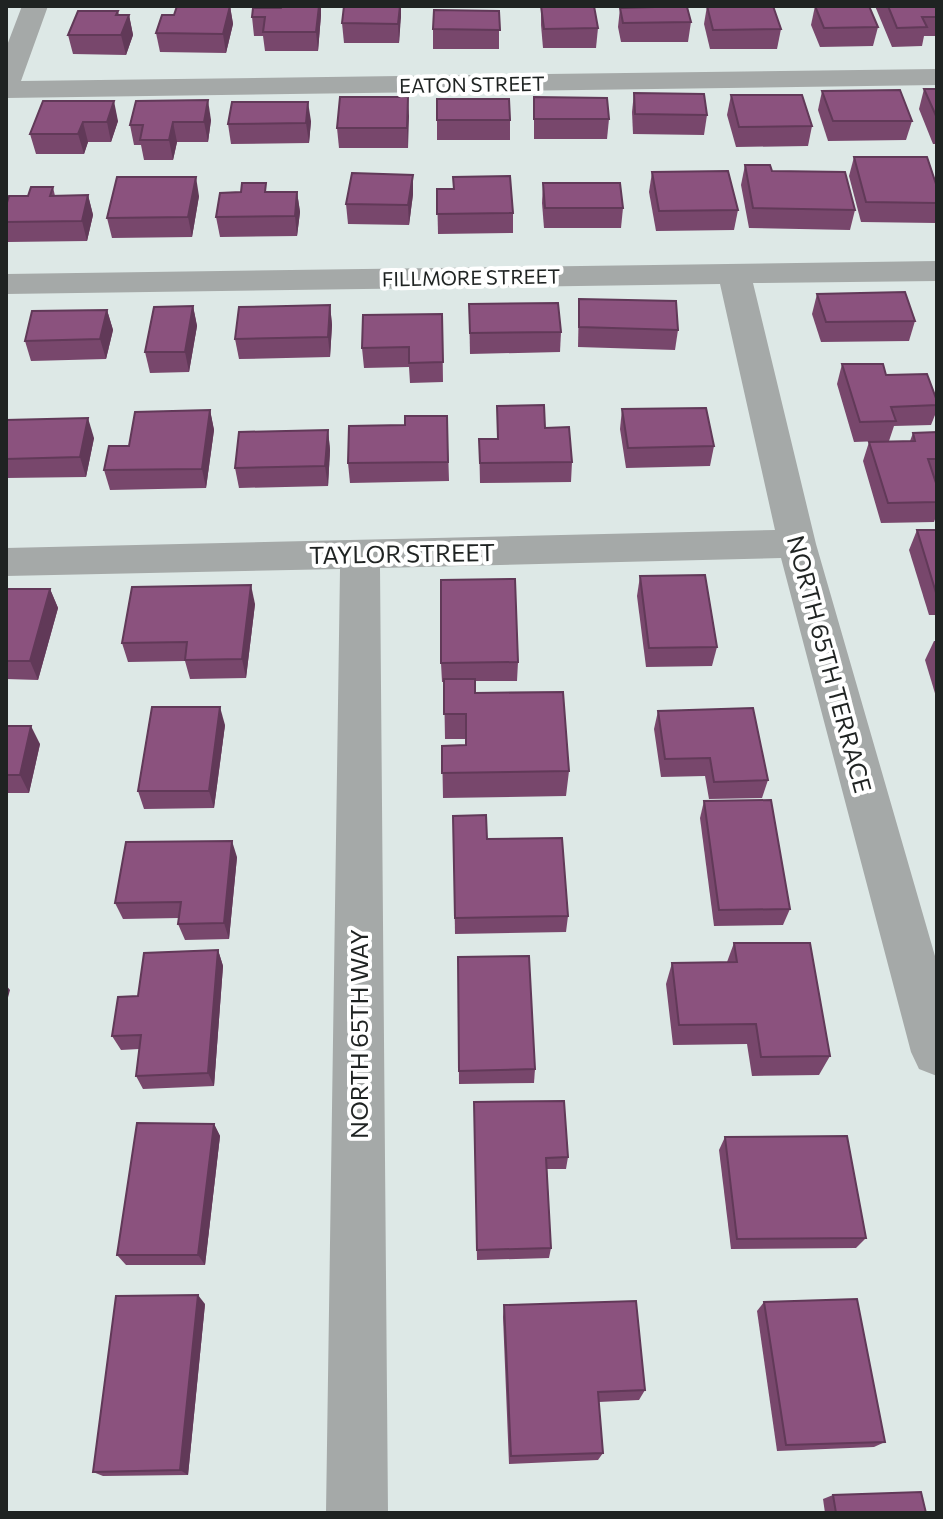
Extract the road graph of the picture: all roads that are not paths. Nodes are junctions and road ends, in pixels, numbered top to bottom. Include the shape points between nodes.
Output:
1 (35, 6) edge
2 (937, 77) edge
3 (6, 88) edge
4 (937, 271) edge
5 (734, 273) junction
6 (6, 284) edge
7 (797, 544) junction
8 (360, 554) junction
9 (6, 562) edge
10 (937, 1052) edge
11 (357, 1513) edge

1 - 3 street
2 - 3 street, EATON STREET
4 - 5 street, FILLMORE STREET
5 - 6 street, FILLMORE STREET
5 - 7 street, NORTH 65TH TERRACE
7 - 8 street, TAYLOR STREET
7 - 10 street, NORTH 65TH TERRACE
8 - 9 street, TAYLOR STREET
8 - 11 street, NORTH 65TH WAY

